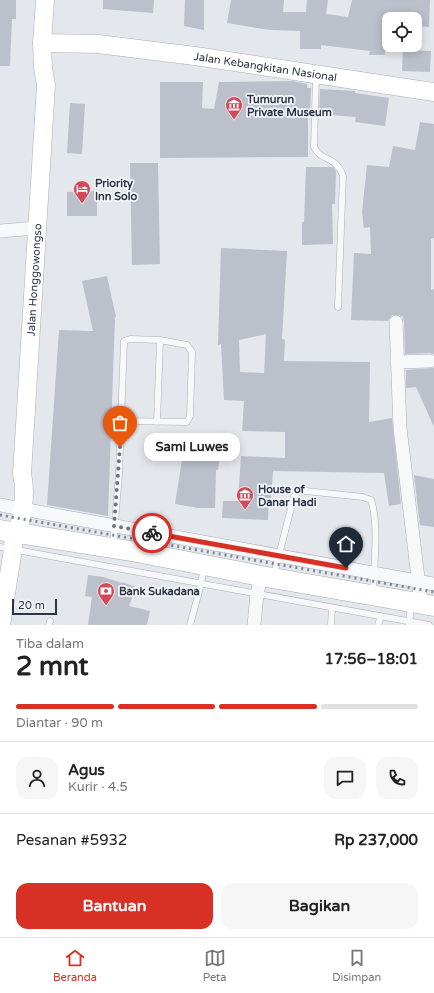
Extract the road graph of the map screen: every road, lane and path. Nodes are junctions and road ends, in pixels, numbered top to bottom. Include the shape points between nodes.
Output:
1 (45, 0) edge
2 (53, 0) edge
3 (49, 39) junction
4 (316, 73) junction
5 (434, 92) edge
6 (37, 228) junction
7 (0, 231) edge
8 (338, 307) dead end
9 (396, 322) dead end
10 (160, 340) junction
11 (430, 360) dead end
12 (397, 362) junction
13 (121, 420) junction
14 (157, 422) junction
15 (114, 526) junction
16 (13, 527) edge
17 (113, 542) junction
18 (279, 556) junction
19 (202, 574) junction
20 (270, 576) junction
21 (418, 581) junction
22 (434, 584) edge
23 (373, 585) junction
24 (421, 599) edge
25 (332, 608) junction
26 (381, 616) junction
27 (409, 623) edge
28 (1, 625) edge
29 (190, 625) edge
30 (254, 625) edge
31 (331, 625) edge
32 (378, 625) edge
33 (429, 625) edge

1 - 3 main road, Jalan Honggowongso
2 - 3 main road, Jalan Honggowongso
3 - 4 main road, Jalan Kebangkitan Nasional
3 - 6 main road, Jalan Honggowongso via 52,68 46,85
4 - 5 main road, Jalan Kebangkitan Nasional
4 - 8 lane via 314,147 320,156 333,161 343,176
6 - 7 street
6 - 16 main road, Jalan Honggowongso via 22,474 18,481
9 - 12 street
10 - 13 lane via 124,341
10 - 14 lane
10 - 14 lane via 187,345 192,352 190,416 187,422
11 - 12 street
12 - 21 street via 400,428
13 - 14 lane
13 - 15 lane
15 - 16 street
15 - 17 lane
15 - 18 street
16 - 17 main road
16 - 19 lane
16 - 28 main road, Jalan Honggowongso
17 - 19 main road
18 - 20 lane
18 - 23 street
18 - 23 lane via 294,496 297,493 306,491 363,496 371,500 374,508
19 - 20 main road
19 - 29 lane
20 - 23 main road
20 - 25 lane
20 - 30 street
21 - 22 street
21 - 23 street
21 - 24 street
23 - 24 main road
24 - 27 lane
25 - 26 lane
25 - 31 lane
26 - 27 lane
26 - 32 lane
27 - 33 lane

